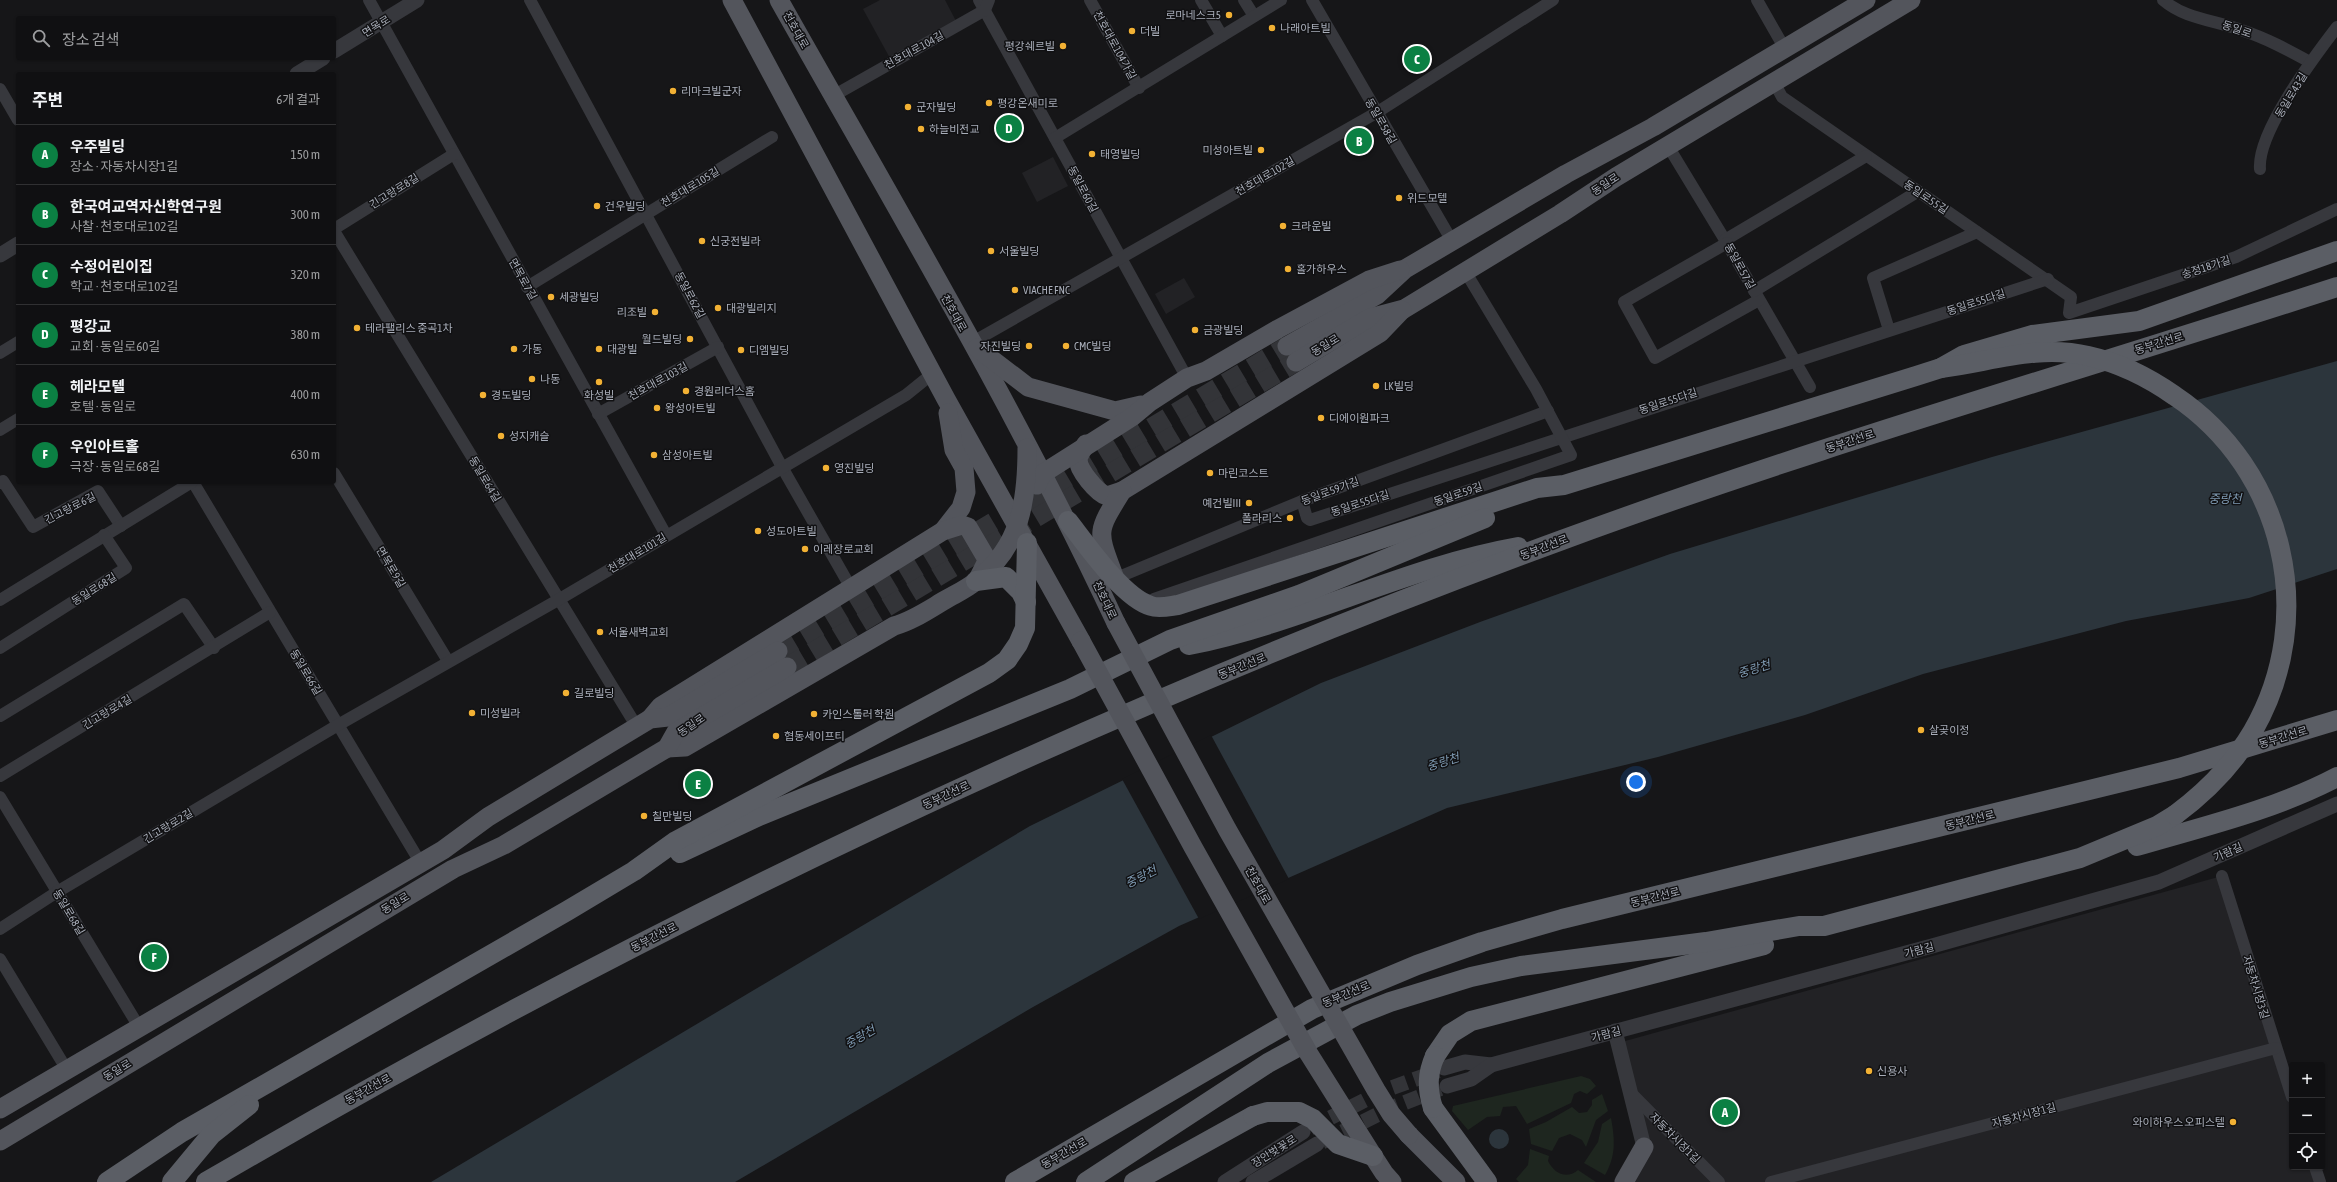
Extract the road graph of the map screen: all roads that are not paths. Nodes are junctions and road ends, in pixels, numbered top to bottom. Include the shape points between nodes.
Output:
1 (369, 0) edge
2 (417, 0) edge
3 (530, 0) edge
4 (732, 0) edge
5 (779, 0) edge
6 (1201, 0) edge
7 (1244, 0) edge
8 (1280, 0) edge
9 (1312, 0) edge
10 (1553, 0) edge
11 (1757, 0) edge
12 (1866, 0) edge
13 (1911, 0) edge
14 (2163, 0) edge
15 (1093, 1) edge
16 (984, 3) edge
17 (1538, 4) edge
18 (1254, 16) junction
19 (381, 22) junction
20 (2337, 27) edge
21 (1222, 36) junction
22 (1784, 49) junction
23 (336, 50) edge
24 (320, 60) edge
25 (2310, 62) junction
26 (300, 72) edge
27 (1774, 82) junction
28 (1139, 88) junction
29 (0, 90) edge
30 (833, 96) junction
31 (1376, 113) junction
32 (16, 117) edge
33 (772, 137) dead end
34 (1055, 138) junction
35 (1668, 146) junction
36 (454, 154) junction
37 (1866, 156) junction
38 (2260, 169) dead end
39 (1917, 192) junction
40 (2337, 210) edge
41 (646, 214) junction
42 (336, 229) edge
43 (1977, 232) junction
44 (336, 233) edge
45 (1452, 241) junction
46 (1726, 241) junction
47 (16, 245) edge
48 (2337, 251) edge
49 (0, 255) edge
50 (1121, 259) junction
51 (1405, 268) junction
52 (1465, 271) junction
53 (2048, 279) junction
54 (527, 287) junction
55 (2337, 287) edge
56 (1756, 295) junction
57 (1404, 309) junction
58 (2069, 313) joint
59 (1889, 330) junction
60 (16, 343) edge
61 (971, 343) junction
62 (718, 348) junction
63 (0, 353) edge
64 (1795, 360) junction
65 (1941, 368) junction
66 (932, 374) junction
67 (1187, 378) junction
68 (1810, 387) dead end
69 (946, 399) junction
70 (1150, 402) junction
71 (1548, 411) junction
72 (598, 414) junction
73 (16, 420) edge
74 (0, 430) edge
75 (1562, 436) junction
76 (1086, 444) junction
77 (1027, 447) junction
78 (782, 467) junction
79 (1042, 474) junction
80 (336, 476) edge
81 (1, 482) edge
82 (189, 484) edge
83 (193, 484) edge
84 (1564, 485) junction
85 (1122, 491) junction
86 (1302, 501) junction
87 (1068, 521) junction
88 (120, 526) junction
89 (943, 531) junction
90 (1022, 534) junction
91 (104, 535) junction
92 (666, 535) junction
93 (1565, 539) junction
94 (1114, 578) junction
95 (976, 582) junction
96 (851, 588) junction
97 (0, 600) edge
98 (558, 600) junction
99 (1026, 604) junction
100 (1145, 604) junction
101 (270, 612) junction
102 (1116, 623) junction
103 (0, 648) edge
104 (214, 648) junction
105 (448, 661) junction
106 (1110, 669) junction
107 (0, 716) edge
108 (2337, 720) edge
109 (643, 723) junction
110 (338, 725) junction
111 (667, 748) junction
112 (0, 776) edge
113 (2337, 777) edge
114 (0, 798) edge
115 (2337, 804) edge
116 (2080, 858) junction
117 (420, 862) junction
118 (634, 870) junction
119 (2222, 876) dead end
120 (57, 892) junction
121 (1824, 926) junction
122 (0, 929) edge
123 (0, 959) edge
124 (139, 1027) junction
125 (1615, 1032) junction
126 (2276, 1048) junction
127 (1439, 1062) junction
128 (1491, 1065) junction
129 (67, 1070) junction
130 (278, 1079) junction
131 (1447, 1086) tunnel mouth
132 (2289, 1088) edge
133 (1632, 1094) junction
134 (0, 1109) edge
135 (1303, 1132) tunnel mouth
136 (0, 1141) edge
137 (1317, 1144) tunnel mouth
138 (1644, 1147) junction
139 (1373, 1156) junction
140 (2316, 1170) edge
141 (1386, 1179) edge
142 (106, 1182) edge
143 (172, 1182) edge
144 (206, 1182) edge
145 (1015, 1182) edge
146 (1086, 1182) edge
147 (1134, 1182) edge
148 (1225, 1182) edge
149 (1253, 1182) edge
150 (1456, 1182) edge
151 (1487, 1182) edge
152 (1624, 1182) edge
153 (1633, 1182) edge
154 (1719, 1182) edge
155 (1771, 1182) edge
156 (2320, 1182) edge

1 - 19 street, 면목로7길
2 - 19 street, 면목로
3 - 41 street, 동일로62길
4 - 66 main road
5 - 30 main road, 천호대로
6 - 21 street
7 - 18 street
8 - 18 street
9 - 31 street, 동일로58길
10 - 17 street, 천호대로102길
11 - 22 street
12 - 22 main road, 동일로
13 - 27 main road, 동일로
14 - 25 street, 동일로 via 2175,11 2242,30 2273,42
15 - 28 street, 천호대로104가길
16 - 30 street, 천호대로104길
16 - 34 street, 동일로60길
17 - 31 street, 천호대로102길
18 - 21 street
19 - 23 street, 면목로
19 - 36 street, 면목로7길
20 - 25 street, 동일로43길
21 - 28 street
22 - 45 main road, 동일로 via 1653,128 1566,174
24 - 26 street
25 - 38 street, 동일로43길 via 2280,112 2259,160
27 - 35 main road, 동일로
27 - 37 street, 동일로55길 via 1782,97
28 - 34 street
29 - 32 street
30 - 61 main road, 천호대로
31 - 45 street, 동일로58길
31 - 50 street, 천호대로102길
33 - 41 street, 천호대로105길
34 - 50 street, 동일로60길
35 - 46 street, 동일로57길
35 - 52 main road, 동일로
36 - 42 street, 긴고랑로8길
36 - 54 street, 면목로7길
37 - 39 street, 동일로55길
37 - 46 street
39 - 43 street, 동일로55길
39 - 56 street
40 - 58 street, 송정18가길 via 2236,257
41 - 54 street, 천호대로105길
41 - 62 street, 동일로62길
43 - 53 street, 동일로55길
43 - 59 street via 1873,278
44 - 98 street, 동일로64길
45 - 51 main road, 동일로
46 - 56 street, 동일로57길
46 - 56 street via 1624,302 1627,308 1656,358
47 - 49 street
48 - 65 highway via 2159,315 2131,322 2032,335 1964,355
50 - 61 street, 천호대로102길
50 - 67 street, 동일로60길
51 - 57 main road, 동일로 via 1377,295 1292,354 1370,318
51 - 67 main road via 1369,280 1206,371
52 - 57 main road, 동일로
52 - 71 street, 동일로59길
53 - 58 street, 동일로55길 via 2072,297
53 - 59 street, 동일로55다길
54 - 72 street, 면목로7길
55 - 93 highway, 동부간선로 via 1947,410
56 - 64 street, 동일로57길
57 - 85 main road via 1380,333
59 - 64 street, 동일로55다길
60 - 63 street
61 - 70 main road via 1028,387 1115,411
61 - 77 main road, 천호대로
62 - 72 street, 천호대로103길
62 - 78 street, 동일로62길
64 - 68 street, 동일로57길
64 - 75 street, 동일로55다길
65 - 84 highway
65 - 116 highway, bridge via 2041,350 2079,354 2138,373 2204,417 2234,449 2260,491 2270,513 2283,564 2286,614 2279,667 2263,711 2239,752 2211,786 2157,826
66 - 69 main road
66 - 78 street, 천호대로101길 via 906,395
67 - 70 main road
69 - 89 main road via 954,450 964,468 966,492 961,508
69 - 90 main road
70 - 76 main road via 1132,417
71 - 75 street, 동일로59길
71 - 86 street, 동일로59가길
72 - 92 street, 면목로7길
73 - 74 street
75 - 86 street, 동일로55다길 via 1310,520
75 - 100 street, 동일로59길 via 1571,455 1274,556
76 - 79 main road
76 - 85 main road via 1080,454 1079,464 1096,491 1107,496
77 - 79 main road, 천호대로
77 - 90 main road via 1027,489
78 - 92 street, 천호대로101길
78 - 96 street, 동일로62길
79 - 87 main road, 천호대로
79 - 90 main road
80 - 105 street, 면목로9길
81 - 88 street, 긴고랑로6길 via 33,527 98,491
82 - 88 street
83 - 101 street, 동일로66길
84 - 100 highway via 1537,488 1198,601 1164,607
84 - 106 highway via 1299,595 1170,640
85 - 94 main road via 1102,524 1101,534
86 - 94 street, 동일로59가길
87 - 94 highway
87 - 102 main road, 천호대로
88 - 91 street
89 - 95 main road via 962,525 968,527 987,561
89 - 96 main road
90 - 95 main road
90 - 99 highway
90 - 139 main road, bridge via 1309,1054
91 - 97 street
91 - 103 street, 동일로68길 via 126,568
92 - 98 street, 천호대로101길
93 - 106 highway via 1477,554 1248,631 1172,648
93 - 144 highway, 동부간선로 via 1316,636 1098,725 929,803 750,889 528,1002 368,1089
94 - 100 highway
94 - 102 main road
95 - 99 highway via 1006,577 1021,592
95 - 111 main road via 907,622 894,626 685,747
96 - 109 main road via 661,706
98 - 105 street, 천호대로101길
98 - 109 street, 동일로64길
99 - 118 highway via 1025,628 1007,660 676,841
101 - 104 street, 긴고랑로4길
101 - 110 street, 동일로66길
102 - 150 main road, 천호대로, bridge via 1289,939 1376,1090 1391,1114
104 - 107 street via 184,604
104 - 112 street, 긴고랑로4길
105 - 110 street, 천호대로101길
106 - 118 highway via 1063,692 792,802 682,852
108 - 145 highway, 동부간선로 via 2179,768 1562,919 1475,945 1410,968 1312,1009
109 - 111 main road, 동일로 via 668,717 783,659 676,732
109 - 117 main road, 동일로 via 488,817 443,850
110 - 117 street, 동일로66길
110 - 120 street, 긴고랑로2길
111 - 136 main road, 동일로 via 504,845 453,868
113 - 116 highway via 2312,790 2253,812 2108,855
114 - 120 street, 동일로68길
115 - 125 street, 가람길 via 2159,882
116 - 121 highway
117 - 124 main road, 동일로
118 - 130 highway
119 - 126 street, 자동차시장3길
120 - 122 street, 긴고랑로2길
120 - 124 street, 동일로68길
121 - 127 highway via 1801,935 1471,1021 1450,1034
121 - 146 highway via 1799,926 1706,942 1521,966 1471,977 1390,1002 1357,1015 1268,1063
123 - 129 street
124 - 129 main road, 동일로
125 - 128 street, 가람길
125 - 133 street
126 - 132 street, 자동차시장3길
126 - 155 street, 자동차시장1길
127 - 128 street, 가람길
127 - 151 highway, bridge via 1428,1077 1433,1108
128 - 131 street, 가람길 via 1470,1079
129 - 134 main road, 동일로
130 - 142 highway via 239,1098 182,1132
130 - 143 highway via 246,1108 211,1134
133 - 138 street
133 - 154 street, 자동차시장1길
135 - 148 street, 장안벚꽃로
137 - 149 street, 장안벚꽃로
138 - 152 main road
138 - 153 street
139 - 141 main road
139 - 147 highway, bridge via 1338,1144 1313,1119 1299,1112 1267,1112 1253,1116
140 - 156 street

